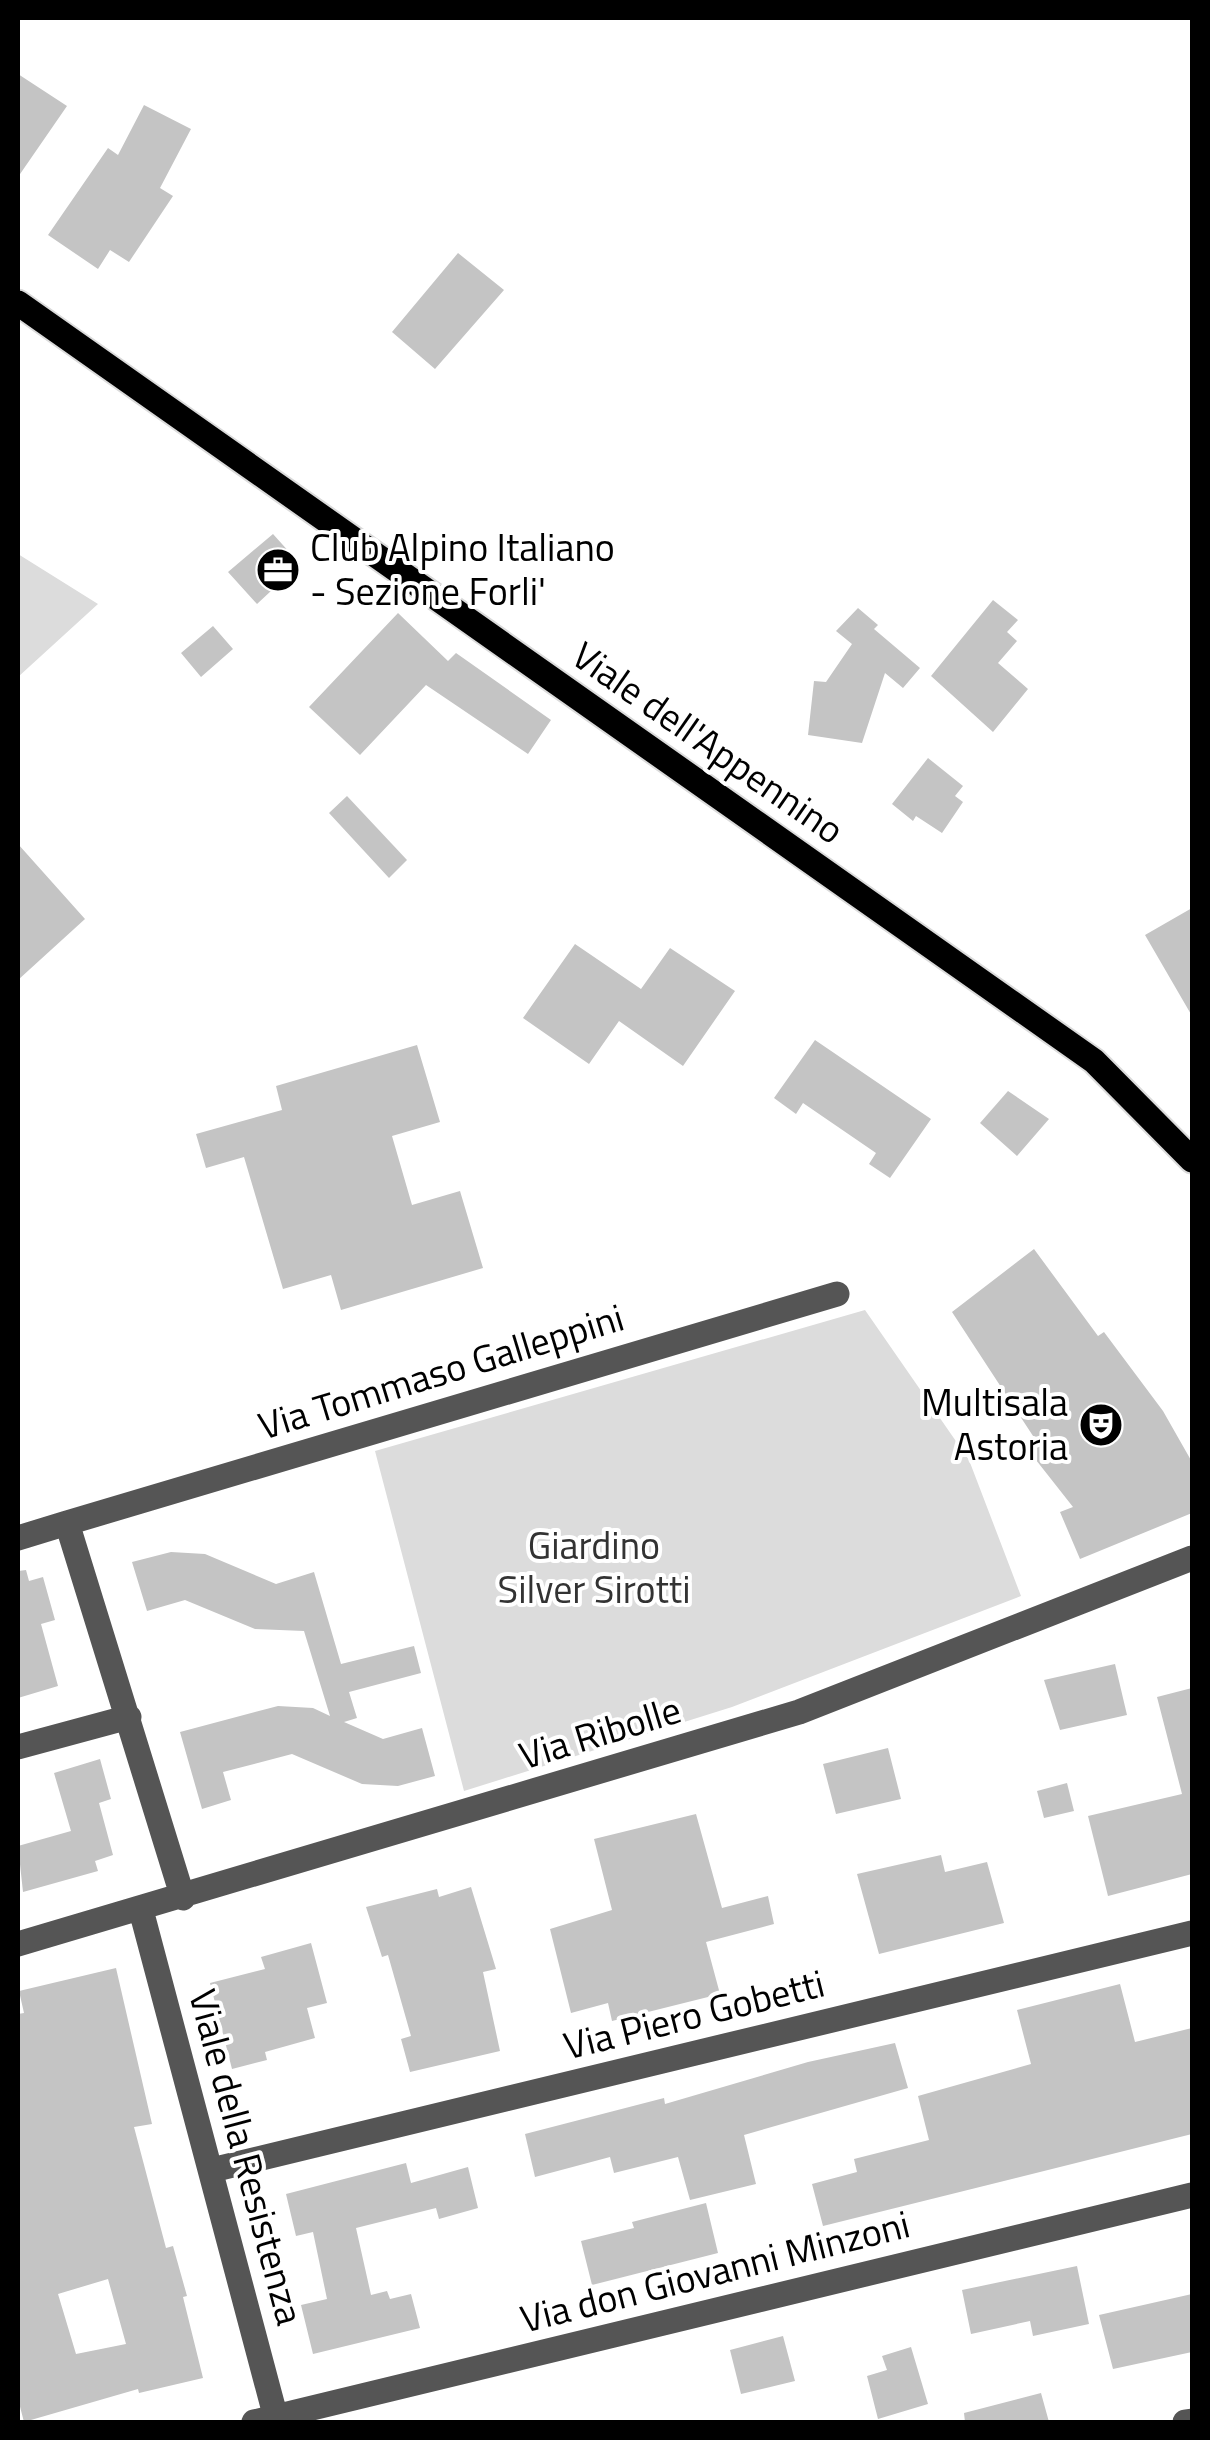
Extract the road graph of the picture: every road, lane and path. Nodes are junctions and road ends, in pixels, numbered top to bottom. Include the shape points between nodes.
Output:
1 (18, 304) edge
2 (1192, 1160) edge
3 (837, 1294) dead end
4 (67, 1523) junction
5 (18, 1538) edge
6 (1192, 1558) edge
7 (130, 1717) junction
8 (18, 1747) edge
9 (183, 1898) junction
10 (141, 1910) junction
11 (1192, 1933) edge
12 (18, 1944) edge
13 (212, 2170) junction
14 (1192, 2195) edge
15 (269, 2420) edge

1 - 2 main road, Viale dell'Appennino via 1094,1061
3 - 4 street, Via Tommaso Galleppini
4 - 5 street, Via Tommaso Galleppini
4 - 7 street
6 - 9 street, Via Ribolle via 799,1712
7 - 8 street
7 - 9 street
9 - 10 street, Via Ribolle
10 - 12 street, Via Ribolle
10 - 13 street, Viale della Resistenza
11 - 13 street, Via Piero Gobetti
13 - 15 street, Viale della Resistenza
14 - 15 street, Via don Giovanni Minzoni

